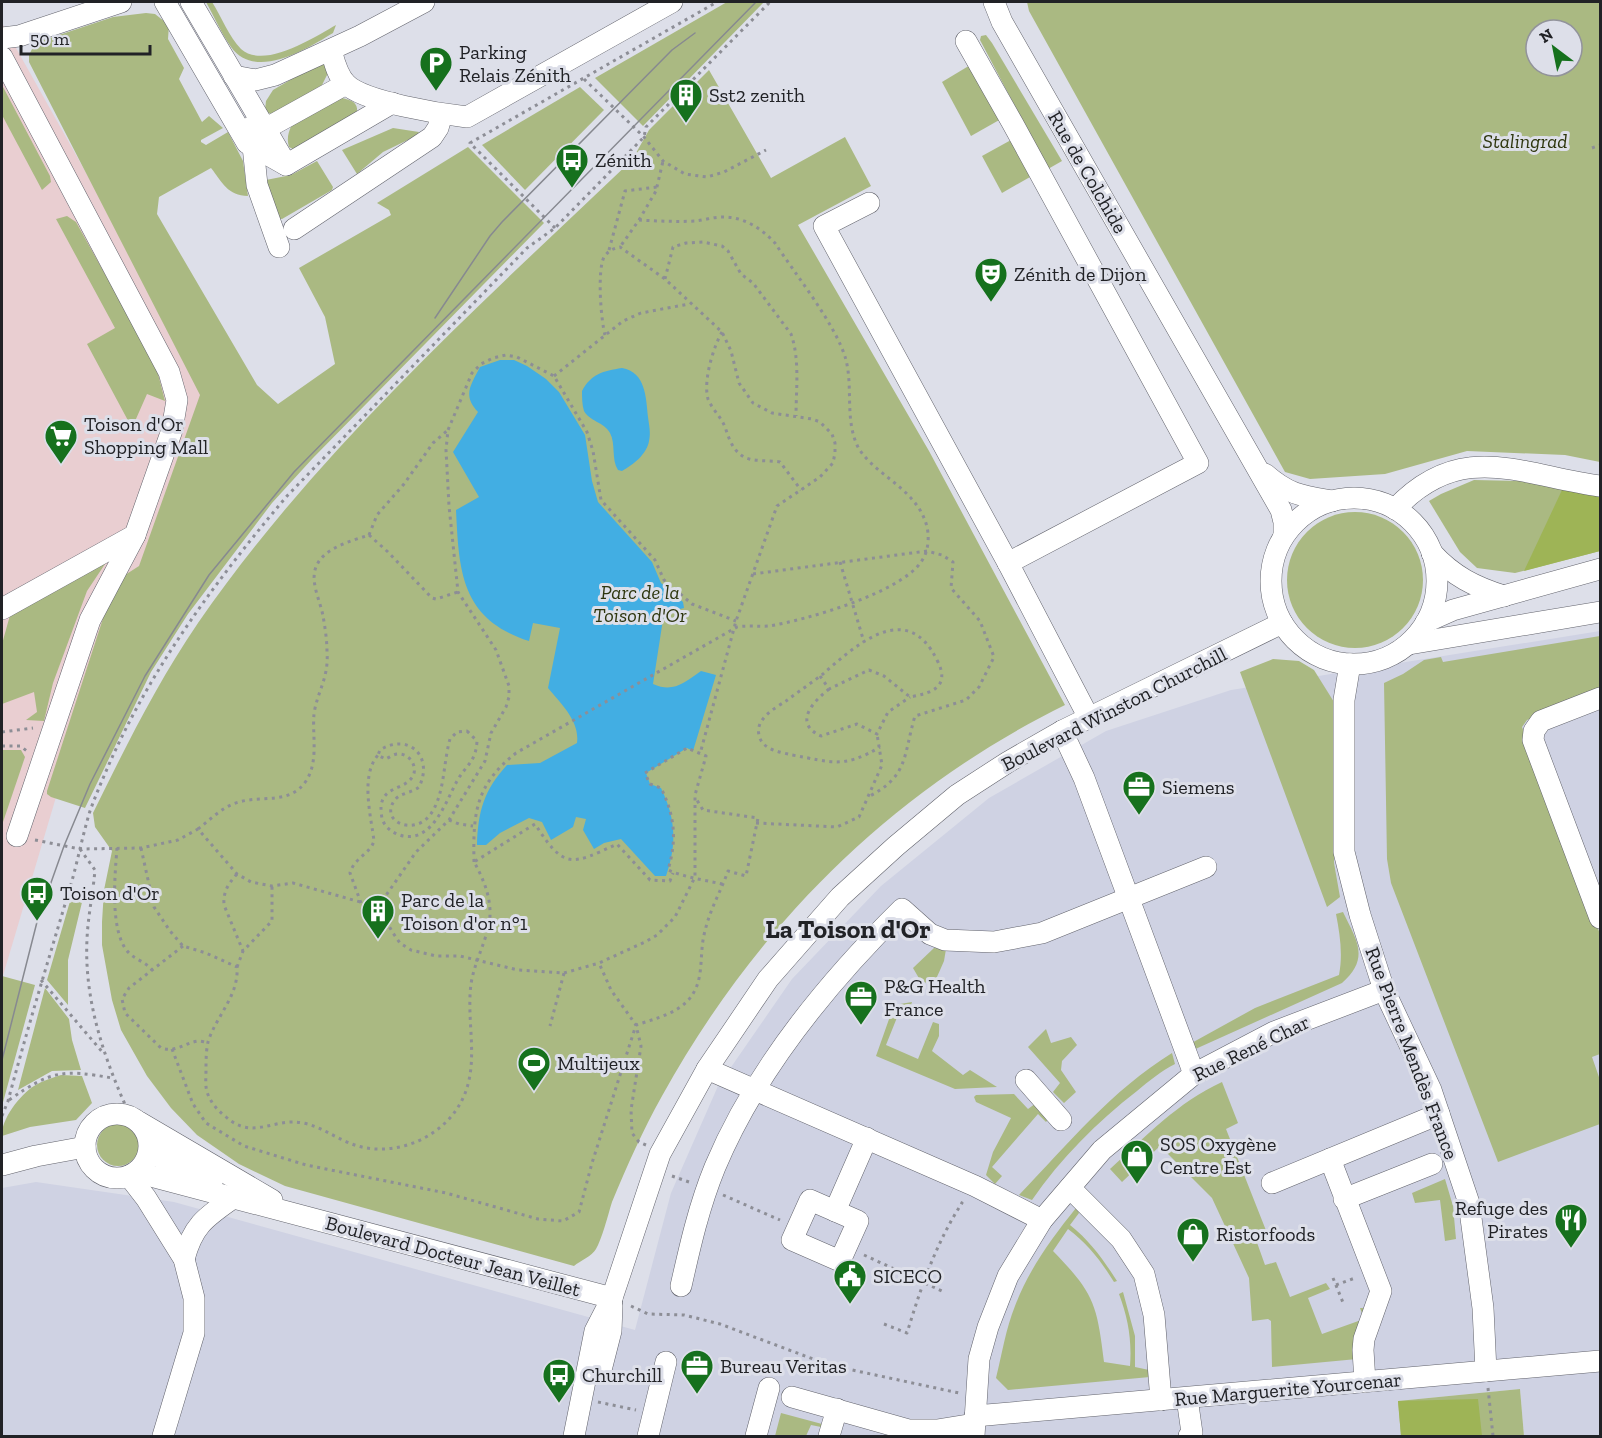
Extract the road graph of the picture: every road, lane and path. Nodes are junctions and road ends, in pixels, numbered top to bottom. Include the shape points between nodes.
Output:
1 (122, 2) edge
2 (165, 2) edge
3 (191, 2) edge
4 (424, 2) edge
5 (672, 2) edge
6 (717, 2) edge
7 (770, 2) edge
8 (994, 2) edge
9 (2, 38) edge
10 (966, 41) dead end
11 (331, 50) junction
12 (2, 57) edge
13 (565, 62) junction
14 (234, 76) junction
15 (584, 79) junction
16 (346, 84) junction
17 (392, 103) junction
18 (441, 114) junction
19 (644, 137) junction
20 (259, 138) junction
21 (1600, 145) edge
22 (1592, 147) dead end
23 (766, 150) dead end
24 (663, 161) junction
25 (657, 187) junction
26 (869, 202) dead end
27 (639, 220) junction
28 (555, 228) junction
29 (294, 229) dead end
30 (279, 247) dead end
31 (620, 247) junction
32 (609, 252) junction
33 (664, 279) junction
34 (689, 304) junction
35 (722, 332) junction
36 (605, 335) junction
37 (554, 376) junction
38 (796, 416) junction
39 (448, 430) junction
40 (1257, 466) junction
41 (1600, 486) edge
42 (801, 489) junction
43 (1332, 501) junction
44 (1395, 509) junction
45 (135, 535) junction
46 (369, 535) junction
47 (1284, 535) junction
48 (927, 550) junction
49 (1432, 553) junction
50 (840, 562) junction
51 (1008, 563) junction
52 (1600, 569) edge
53 (753, 573) junction
54 (458, 592) junction
55 (1504, 596) junction
56 (852, 603) junction
57 (2, 609) edge
58 (1600, 612) edge
59 (736, 621) junction
60 (1426, 622) junction
61 (1282, 623) junction
62 (734, 630) junction
63 (864, 642) junction
64 (1408, 644) junction
65 (1350, 664) junction
66 (820, 676) junction
67 (829, 689) junction
68 (910, 697) junction
69 (1600, 698) edge
70 (1089, 718) junction
71 (1062, 731) junction
72 (2, 732) edge
73 (52, 732) junction
74 (877, 734) junction
75 (880, 747) junction
76 (700, 754) junction
77 (378, 755) junction
78 (694, 795) junction
79 (868, 797) junction
80 (449, 820) junction
81 (756, 823) junction
82 (473, 826) junction
83 (198, 830) junction
84 (17, 836) dead end
85 (117, 848) junction
86 (141, 848) junction
87 (80, 849) junction
88 (474, 862) junction
89 (1206, 867) dead end
90 (674, 873) junction
91 (237, 874) junction
92 (695, 877) junction
93 (722, 884) junction
94 (272, 886) junction
95 (1128, 898) junction
96 (361, 903) junction
97 (378, 907) junction
98 (1600, 918) edge
99 (183, 946) junction
100 (243, 951) junction
101 (477, 960) junction
102 (599, 963) junction
103 (237, 967) junction
104 (152, 970) junction
105 (564, 973) junction
106 (41, 980) junction
107 (1384, 990) junction
108 (636, 1025) junction
109 (550, 1026) dead end
110 (208, 1043) junction
111 (172, 1049) junction
112 (105, 1055) junction
113 (707, 1069) junction
114 (1194, 1074) junction
115 (113, 1078) junction
116 (1026, 1080) dead end
117 (756, 1090) junction
118 (8, 1101) junction
119 (1439, 1114) junction
120 (2, 1116) edge
121 (134, 1119) junction
122 (1061, 1120) dead end
123 (867, 1138) junction
124 (85, 1148) junction
125 (149, 1152) junction
126 (1330, 1159) junction
127 (657, 1162) junction
128 (1432, 1164) dead end
129 (2, 1165) edge
130 (132, 1174) junction
131 (1272, 1183) dead end
132 (708, 1188) junction
133 (1070, 1188) junction
134 (233, 1198) junction
135 (953, 1198) dead end
136 (1344, 1199) junction
137 (259, 1204) junction
138 (835, 1211) junction
139 (295, 1213) junction
140 (1042, 1220) junction
141 (798, 1228) junction
142 (847, 1247) junction
143 (184, 1259) junction
144 (1333, 1278) dead end
145 (923, 1282) junction
146 (681, 1286) dead end
147 (944, 1292) dead end
148 (612, 1298) junction
149 (1344, 1305) dead end
150 (884, 1324) dead end
151 (1600, 1360) edge
152 (666, 1362) dead end
153 (1486, 1371) junction
154 (1365, 1382) junction
155 (769, 1388) dead end
156 (792, 1397) dead end
157 (1187, 1398) junction
158 (1161, 1400) junction
159 (593, 1401) junction
160 (837, 1409) junction
161 (653, 1414) junction
162 (975, 1418) edge
163 (163, 1437) edge
164 (574, 1437) edge
165 (586, 1437) edge
166 (648, 1437) edge
167 (756, 1437) edge
168 (829, 1437) edge
169 (1189, 1437) edge
170 (1493, 1437) edge

1 - 9 street
2 - 20 street via 236,123
3 - 14 street
4 - 11 street
5 - 13 street
6 - 15 path
7 - 19 path via 646,127
8 - 40 street, Rue de Colchide
10 - 51 street via 1198,462
11 - 14 street via 275,75 255,80
11 - 16 street via 336,69
12 - 45 street via 169,372 177,400 172,430
13 - 15 path
13 - 18 street via 467,117
14 - 20 street
15 - 19 path
15 - 28 path via 471,143
16 - 17 street
16 - 20 street
17 - 18 street
17 - 20 street via 286,165
18 - 29 street via 432,137
19 - 24 path
19 - 28 path
20 - 30 street via 257,185
21 - 22 path
23 - 24 path via 707,177 685,174
24 - 25 path
25 - 27 path
25 - 32 path via 625,191
26 - 51 street via 824,226
27 - 31 path
27 - 48 path via 735,218 758,228 775,243 826,320 845,357 856,442 920,510 927,529
28 - 87 path via 527,248 435,341 286,496 250,540 191,619 131,721 90,810
31 - 32 path
31 - 33 path
32 - 36 path via 603,263 600,313
33 - 34 path
33 - 38 path via 673,248 703,242 728,251 741,274 753,283 790,334 796,364
34 - 35 path
34 - 36 path via 641,313
35 - 38 path via 739,383 753,403 772,413
35 - 42 path via 715,345 707,391 729,440 748,459 780,462
36 - 37 path
37 - 39 path via 517,357 506,355 487,361 472,373
37 - 59 path via 587,432 601,500 655,560 664,579 693,604
38 - 42 path via 826,426 835,443 832,463 820,477
39 - 46 path via 433,443 377,515
39 - 54 path via 449,506
40 - 43 street, Rue de Colchide via 1281,488
40 - 47 street, Rue de Colchide via 1281,510
41 - 44 street via 1481,466 1427,482
42 - 53 path via 777,506
43 - 44 street via 1356,498
43 - 47 street via 1310,511
44 - 49 street via 1420,531
45 - 57 street
45 - 73 street via 90,620
46 - 54 path via 432,598
46 - 83 path via 330,551 315,567 314,582 328,654 326,677 315,712 315,749 309,776 289,795 239,802 222,809
47 - 61 street via 1271,573 1273,599
48 - 50 path
48 - 56 path via 912,573
48 - 79 path via 952,562 951,588 980,621 994,657 979,687 966,700 915,716 903,766 886,788
49 - 55 street via 1463,580
49 - 60 street via 1437,578
50 - 53 path
50 - 56 path
51 - 70 street
52 - 55 street
53 - 59 path
54 - 80 path via 496,650 509,697 491,733 485,761
55 - 60 street
56 - 62 path via 787,622
56 - 63 path
58 - 64 street
59 - 62 path
60 - 64 street
61 - 65 street via 1299,644 1323,658
61 - 70 street, Boulevard Winston Churchill
62 - 76 path
62 - 82 path via 516,753 501,766 483,792
63 - 66 path
63 - 68 path via 899,628 908,630 928,646 940,666 941,682 930,693
64 - 65 street via 1371,663
65 - 107 street, Rue Pierre Mendès France via 1344,700 1344,852
66 - 67 path
66 - 75 path via 767,714 759,729 763,743 778,752 838,763
67 - 68 path via 869,670 884,676
67 - 74 path via 808,712 813,732 825,736 857,724
68 - 74 path via 888,712
69 - 98 street via 1541,721 1533,740
70 - 71 street, Boulevard Winston Churchill
71 - 95 street via 1084,778
71 - 113 street, Boulevard Winston Churchill via 957,795 840,897 768,979
72 - 73 path via 29,727
73 - 84 street
74 - 75 path
75 - 79 path via 882,765
76 - 78 path via 706,756
76 - 90 path via 687,748 645,773 650,784 661,788 670,807 674,851 668,870
77 - 77 path via 386,746 398,744 413,748 422,758 425,772 419,788 398,797 392,806 397,822 412,826 425,820 437,801 450,739 457,732 467,731 477,741 473,760 438,818 428,828 407,837 389,830 381,808 387,792 412,777 413,764 403,754 385,759
77 - 96 path via 369,775 373,846 356,861 350,873
78 - 81 path via 703,810 758,819
78 - 92 path
79 - 81 path via 859,818 837,827
80 - 82 path
80 - 97 path via 416,852
81 - 93 path via 746,876 728,871
82 - 88 path
83 - 86 path via 178,840
83 - 91 path
85 - 86 path
85 - 87 path
85 - 104 path via 118,931 129,953
86 - 99 path via 154,908
87 - 106 path
87 - 112 path via 95,870 87,938 88,989
88 - 90 path via 535,824 551,848 566,859 585,859 617,844 650,880 670,881
88 - 101 path via 488,891 489,904 488,930
89 - 95 street
90 - 92 path
91 - 94 path via 251,882
91 - 100 path via 227,884 223,899
92 - 93 path
92 - 102 path via 675,917 657,935
93 - 108 path via 704,933 695,992 679,1008
94 - 96 path via 293,883
94 - 100 path via 273,921
95 - 114 street
95 - 117 street via 1042,933 994,942 945,940 930,934 902,909 815,1004
96 - 97 path
97 - 101 path via 406,947 436,956
99 - 103 path
99 - 104 path
100 - 103 path
101 - 105 path via 518,970
101 - 110 path via 470,992 472,1062 468,1082 448,1119 412,1144 378,1149 360,1146 299,1122 256,1129 236,1125 214,1107 207,1092
102 - 105 path
102 - 108 path via 611,990
103 - 110 path via 238,980
104 - 111 path via 125,993 124,1010 157,1044
105 - 109 path
106 - 112 path
106 - 118 path
107 - 114 street, Rue René Char via 1274,1032
107 - 119 street, Rue Pierre Mendès France
108 - 111 path via 579,1212 563,1221 538,1220 446,1193 306,1165 244,1146 206,1123 193,1104
108 - 127 path via 641,1046 630,1110 632,1133
110 - 111 path via 197,1041
112 - 115 path
113 - 117 street
113 - 127 street, Boulevard Winston Churchill
114 - 133 street, Rue René Char via 1102,1150
115 - 118 path via 61,1072
115 - 121 path
116 - 122 street
117 - 123 street
117 - 132 street
118 - 120 path
119 - 126 street
119 - 153 street, Rue Pierre Mendès France via 1469,1203 1483,1308
121 - 124 street via 119,1113 99,1119 86,1137
121 - 125 street via 148,1136
121 - 139 street, Boulevard Docteur Jean Veillet
123 - 138 street
123 - 140 street
124 - 129 street
124 - 130 street via 99,1173 119,1178
125 - 130 street
125 - 137 street, Boulevard Docteur Jean Veillet
126 - 131 street
126 - 136 street
127 - 132 path
127 - 148 street, Boulevard Winston Churchill
128 - 136 street
130 - 134 street, Boulevard Docteur Jean Veillet
130 - 143 street
132 - 141 path
132 - 146 street
133 - 140 street, Rue René Char
133 - 158 street via 1121,1239 1144,1274 1154,1315
134 - 137 street, Boulevard Docteur Jean Veillet
134 - 143 street via 198,1225
135 - 145 path via 962,1203 940,1240
136 - 154 street via 1382,1290 1364,1339
137 - 139 street, Boulevard Docteur Jean Veillet
138 - 141 street via 810,1200
138 - 142 street via 858,1221
139 - 148 street, Boulevard Docteur Jean Veillet
140 - 162 street, Rue René Char via 1008,1276 988,1327 979,1359
141 - 142 street via 792,1240 840,1262
142 - 145 path
143 - 163 street via 194,1298 194,1333
144 - 149 path
145 - 147 path
145 - 150 path via 907,1333
148 - 159 street, Boulevard Winston Churchill via 611,1330
148 - 162 path via 648,1314 684,1315 720,1324 830,1365 945,1391
148 - 164 street, Boulevard Winston Churchill via 595,1331
151 - 153 street, Rue Marguerite Yourcenar
152 - 161 street
153 - 154 street, Rue Marguerite Yourcenar
153 - 170 path
154 - 157 street, Rue Marguerite Yourcenar
155 - 167 street
156 - 160 street, Rue Marguerite Yourcenar
157 - 158 street, Rue Marguerite Yourcenar
157 - 169 street
158 - 162 street, Rue Marguerite Yourcenar
159 - 161 path
159 - 165 street, Boulevard Winston Churchill
160 - 162 street, Rue Marguerite Yourcenar via 909,1430 937,1430
160 - 168 street
161 - 166 street

